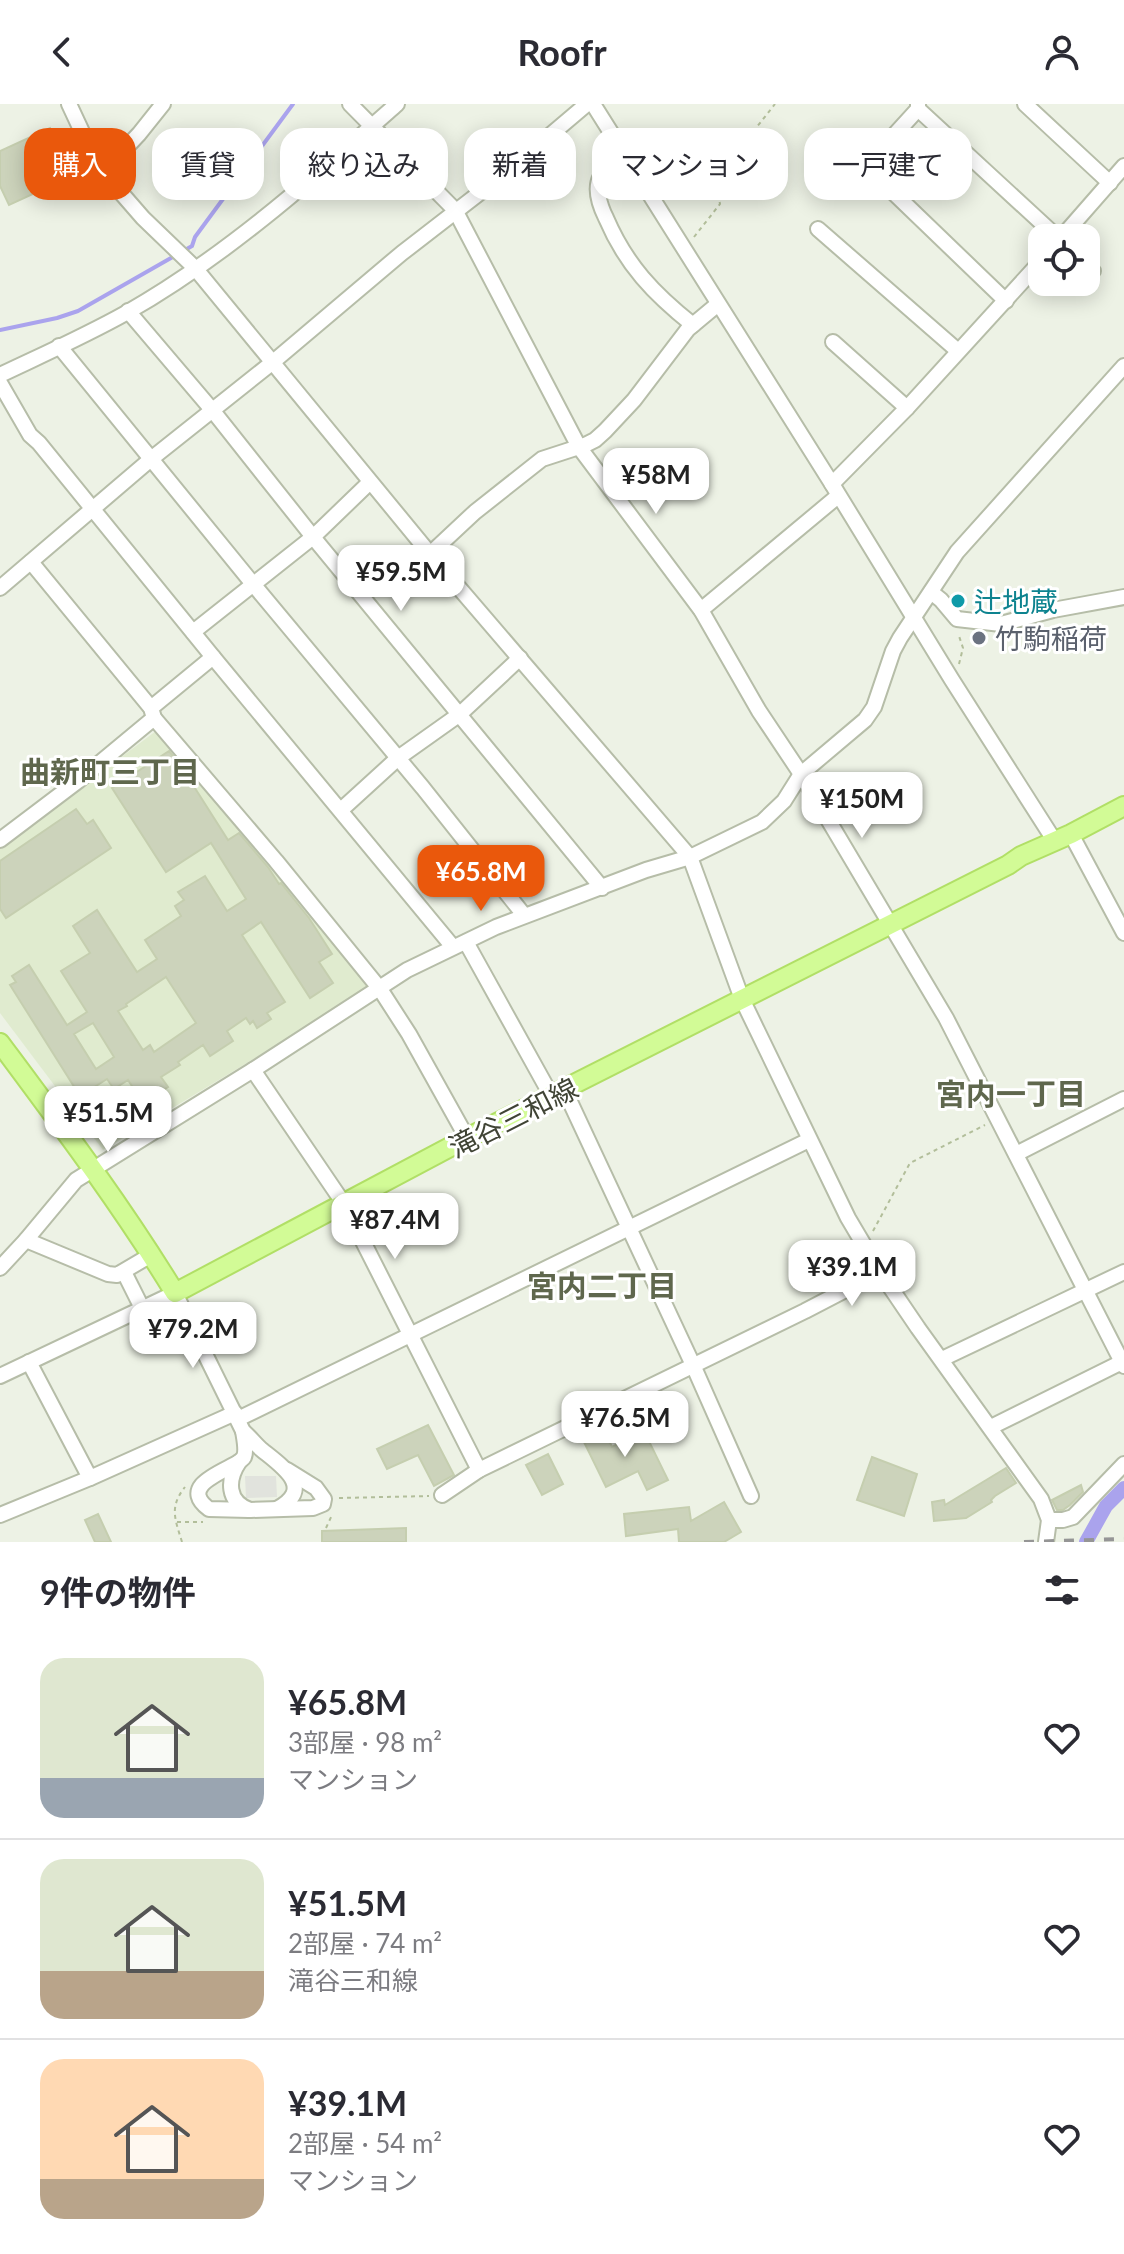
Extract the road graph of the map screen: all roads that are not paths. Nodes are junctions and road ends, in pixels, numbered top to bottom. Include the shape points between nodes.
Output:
1 (69, 104) edge
2 (163, 104) edge
3 (350, 104) edge
4 (397, 104) edge
5 (590, 104) edge
6 (1025, 104) edge
7 (918, 107) edge
8 (372, 126) junction
9 (80, 128) edge
10 (606, 128) edge
11 (899, 128) edge
12 (136, 137) edge
13 (1124, 166) edge
14 (1110, 183) junction
15 (127, 200) edge
16 (600, 200) edge
17 (653, 200) edge
18 (899, 200) edge
19 (455, 210) junction
20 (1045, 224) edge
21 (1073, 224) edge
22 (818, 229) dead end
23 (195, 268) junction
24 (1028, 276) edge
25 (1006, 301) junction
26 (718, 304) junction
27 (128, 311) junction
28 (693, 325) junction
29 (833, 342) dead end
30 (59, 346) junction
31 (958, 351) junction
32 (273, 362) junction
33 (1124, 366) edge
34 (0, 375) edge
35 (0, 383) edge
36 (907, 408) junction
37 (213, 411) junction
38 (579, 447) junction
39 (151, 459) junction
40 (370, 482) junction
41 (835, 490) junction
42 (94, 509) junction
43 (313, 537) junction
44 (430, 554) junction
45 (31, 562) junction
46 (253, 584) junction
47 (0, 588) edge
48 (931, 592) junction
49 (1124, 597) edge
50 (701, 610) junction
51 (914, 620) junction
52 (193, 632) junction
53 (213, 657) junction
54 (520, 658) junction
55 (152, 713) junction
56 (460, 714) junction
57 (398, 758) junction
58 (801, 774) junction
59 (1124, 806) edge
60 (341, 810) junction
61 (1062, 837) junction
62 (0, 840) edge
63 (690, 857) junction
64 (602, 888) junction
65 (524, 915) junction
66 (890, 925) junction
67 (1124, 933) edge
68 (460, 945) junction
69 (380, 989) junction
70 (742, 999) junction
71 (0, 1043) edge
72 (253, 1070) junction
73 (558, 1094) junction
74 (1124, 1099) edge
75 (467, 1138) junction
76 (809, 1140) junction
77 (1016, 1154) junction
78 (93, 1169) junction
79 (344, 1204) junction
80 (629, 1229) junction
81 (26, 1240) junction
82 (151, 1255) junction
83 (0, 1268) edge
84 (124, 1272) junction
85 (880, 1272) junction
86 (1124, 1272) edge
87 (1085, 1291) junction
88 (175, 1293) junction
89 (142, 1308) junction
90 (412, 1335) junction
91 (942, 1359) junction
92 (29, 1362) junction
93 (1123, 1363) edge
94 (693, 1365) junction
95 (0, 1376) edge
96 (239, 1421) junction
97 (991, 1427) junction
98 (239, 1462) junction
99 (1124, 1464) edge
100 (285, 1469) junction
101 (479, 1470) junction
102 (90, 1478) junction
103 (442, 1495) road end
104 (751, 1496) dead end
105 (277, 1509) junction
106 (250, 1510) junction
107 (0, 1515) edge
108 (1049, 1520) junction
109 (1046, 1542) edge

1 - 9 street
2 - 12 street
3 - 8 street
4 - 8 street
5 - 10 street
5 - 19 street
6 - 14 street
7 - 11 street
7 - 20 street
8 - 19 street
8 - 23 street
13 - 14 street
14 - 21 street
15 - 23 street
16 - 28 street via 617,246 670,307
17 - 26 street
18 - 25 street
19 - 32 street
19 - 38 street
22 - 31 street
23 - 27 street
23 - 32 street
24 - 25 street
25 - 31 street
26 - 28 street
26 - 41 street
27 - 30 street
27 - 37 street
28 - 38 street via 615,422
29 - 36 street
30 - 34 street
30 - 39 street
31 - 36 street
32 - 37 street
32 - 40 street
33 - 48 street via 957,552
35 - 42 street via 30,435
36 - 41 street
37 - 39 street
37 - 43 street
38 - 44 street via 542,459
38 - 50 street
39 - 42 street
39 - 46 street
40 - 43 street
40 - 44 street
41 - 50 street
41 - 51 street
42 - 45 street
42 - 52 street
43 - 46 street
43 - 56 street
44 - 54 street
45 - 47 street
45 - 55 street
46 - 52 street
46 - 57 street
48 - 49 street via 957,619 1001,624
48 - 51 street
50 - 58 street
51 - 58 street via 893,651 865,720
51 - 61 street
52 - 53 street
53 - 55 street
53 - 60 street
54 - 56 street
54 - 63 street
55 - 62 street via 78,781
55 - 69 street
56 - 57 street
56 - 64 street
57 - 60 street
57 - 65 street
58 - 63 street via 762,822
58 - 66 street
59 - 61 main road, 滝谷三和線
60 - 68 street
61 - 66 main road, 滝谷三和線
61 - 67 street
63 - 64 street
63 - 70 street
64 - 65 street
65 - 68 street
66 - 70 main road, 滝谷三和線
66 - 77 street via 946,1018
68 - 69 street
68 - 73 street
69 - 72 street
69 - 75 street
70 - 73 main road, 滝谷三和線
70 - 76 street
71 - 78 main road
72 - 78 street
72 - 79 street
73 - 75 main road, 滝谷三和線
73 - 80 street
74 - 77 street
75 - 79 main road, 滝谷三和線
76 - 80 street
76 - 85 street
77 - 87 street
78 - 81 street via 76,1180
78 - 82 main road
79 - 88 main road, 滝谷三和線
79 - 90 street
80 - 90 street
80 - 94 street
81 - 83 street
81 - 84 street via 108,1274
82 - 84 street
82 - 88 main road
84 - 89 street
85 - 91 street
85 - 94 street
86 - 87 street
87 - 91 street
87 - 93 street
88 - 89 street
88 - 96 street
89 - 92 street
90 - 96 street
90 - 101 street
91 - 97 street
92 - 95 street
92 - 102 street
93 - 97 street
94 - 101 street
94 - 104 street
96 - 98 street via 245,1454
96 - 100 street via 257,1446
96 - 102 street
97 - 108 street via 1041,1499
98 - 106 street via 231,1494
98 - 106 street via 204,1482 200,1499 209,1509
99 - 108 street via 1073,1517
100 - 105 street via 295,1488
100 - 105 street via 324,1499 313,1508
101 - 103 street
102 - 107 street
105 - 106 street
108 - 109 street

